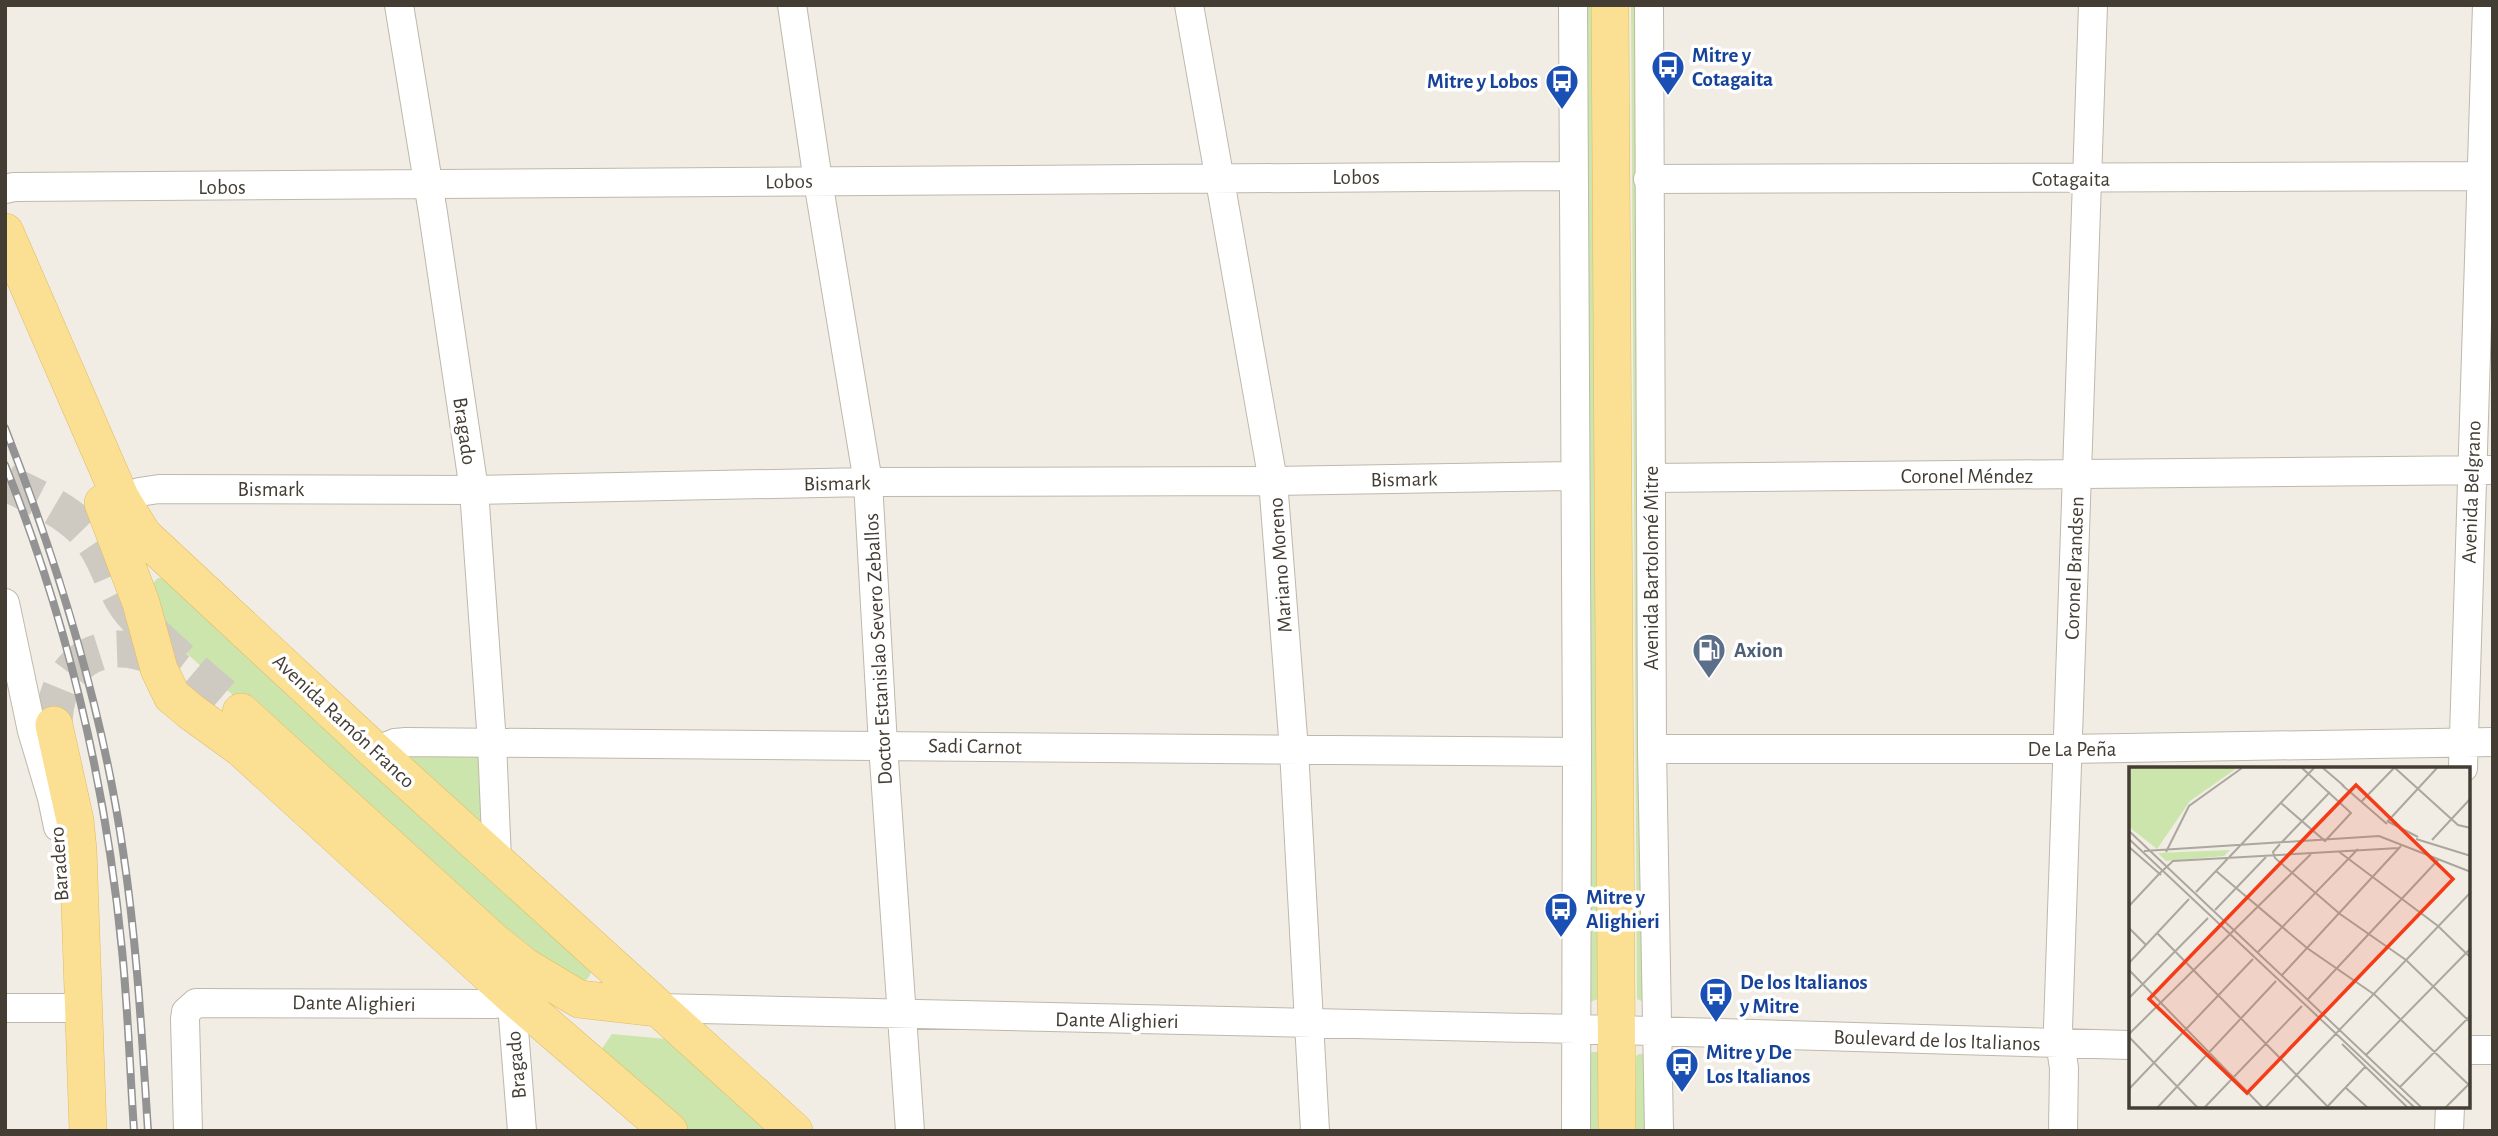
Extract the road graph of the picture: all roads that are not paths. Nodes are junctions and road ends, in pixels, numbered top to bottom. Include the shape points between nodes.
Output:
1 (399, 5) edge
2 (792, 5) edge
3 (1189, 5) edge
4 (1573, 5) edge
5 (1610, 5) edge
6 (1649, 5) edge
7 (2093, 5) edge
8 (2487, 5) edge
9 (1573, 176) junction
10 (2487, 176) edge
11 (1220, 178) junction
12 (1648, 179) junction
13 (2088, 179) junction
14 (818, 181) junction
15 (428, 185) junction
16 (5, 190) edge
17 (5, 232) edge
18 (5, 284) edge
19 (2482, 470) edge
20 (2077, 475) junction
21 (1574, 476) junction
22 (1651, 478) junction
23 (1273, 481) junction
24 (869, 482) junction
25 (474, 490) junction
26 (113, 503) junction
27 (5, 603) edge
28 (30, 729) edge
29 (2493, 742) edge
30 (492, 743) junction
31 (883, 745) junction
32 (1651, 749) junction
33 (1294, 750) junction
34 (2066, 750) junction
35 (375, 751) junction
36 (1577, 752) junction
37 (2463, 756) edge
38 (497, 860) junction
39 (516, 999) junction
40 (5, 1008) edge
41 (66, 1008) junction
42 (658, 1008) junction
43 (903, 1015) junction
44 (1308, 1024) junction
45 (1576, 1030) junction
46 (1617, 1030) junction
47 (1657, 1032) junction
48 (2060, 1044) junction
49 (2129, 1045) edge
50 (2470, 1050) edge
51 (2493, 1050) edge
52 (629, 1094) junction
53 (2450, 1108) edge
54 (73, 1131) edge
55 (88, 1131) edge
56 (188, 1131) edge
57 (522, 1131) edge
58 (669, 1131) edge
59 (794, 1131) edge
60 (910, 1131) edge
61 (1315, 1131) edge
62 (1576, 1131) edge
63 (1617, 1131) edge
64 (1659, 1131) edge
65 (2063, 1131) edge
66 (2449, 1131) edge

1 - 15 street, Bragado
2 - 14 street, Doctor Estanislao Severo Zeballos
3 - 11 street, Mariano Moreno
4 - 9 street
5 - 46 main road, Avenida Bartolomé Mitre
6 - 12 street, Avenida Bartolomé Mitre
7 - 13 street, Coronel Brandsen
8 - 10 street, Avenida Belgrano
9 - 11 street, Lobos
9 - 21 street
10 - 13 street, Cotagaita
10 - 19 street, Avenida Belgrano
11 - 14 street, Lobos
11 - 23 street, Mariano Moreno
12 - 13 street, Cotagaita
12 - 22 street, Avenida Bartolomé Mitre
13 - 20 street, Coronel Brandsen
14 - 15 street, Lobos
14 - 24 street, Doctor Estanislao Severo Zeballos
15 - 16 street, Lobos
15 - 25 street, Bragado
17 - 26 main road, Avenida Ramón Franco
18 - 26 main road, Avenida Ramón Franco
19 - 20 street, Coronel Méndez
19 - 37 street, Avenida Belgrano
20 - 22 street, Coronel Méndez
20 - 34 street, Coronel Brandsen
21 - 23 street, Bismark
21 - 36 street
22 - 32 street, Avenida Bartolomé Mitre
23 - 24 street, Bismark
23 - 33 street, Mariano Moreno
24 - 25 street, Bismark
24 - 31 street, Doctor Estanislao Severo Zeballos
25 - 26 street, Bismark via 159,489
25 - 30 street, Bragado
26 - 35 main road, Avenida Ramón Franco
26 - 39 main road, Avenida Ramón Franco via 159,669 172,696 241,748
27 - 28 street, Baradero
28 - 41 street, Baradero via 58,827
28 - 55 main road via 75,820
29 - 37 street, De La Peña
30 - 31 street, Sadi Carnot
30 - 35 street, Sadi Carnot via 406,742
30 - 38 street, Bragado
31 - 33 street, Sadi Carnot
31 - 43 street, Doctor Estanislao Severo Zeballos
32 - 34 street, De La Peña
32 - 47 street, Avenida Bartolomé Mitre
33 - 36 street, Sadi Carnot
33 - 44 street, Mariano Moreno
34 - 37 street, De La Peña
34 - 48 street, Coronel Brandsen
35 - 38 main road, Avenida Ramón Franco
36 - 45 street
38 - 42 main road, Avenida Ramón Franco
39 - 52 main road, Avenida Ramón Franco
39 - 56 street, Dante Alighieri via 495,1004 205,1002 191,1006 185,1019
39 - 57 street, Bragado via 513,1027
40 - 41 street
41 - 54 street, Baradero
42 - 43 street, Dante Alighieri
42 - 52 main road via 579,999 524,966 239,718 567,1024
42 - 59 main road, Avenida Ramón Franco
43 - 44 street, Dante Alighieri
43 - 60 street, Doctor Estanislao Severo Zeballos
44 - 45 street, Dante Alighieri
44 - 61 street, Mariano Moreno
45 - 46 street, Boulevard de los Italianos
45 - 62 street
46 - 47 street, Boulevard de los Italianos
46 - 63 main road, Avenida Bartolomé Mitre
47 - 48 street, Boulevard de los Italianos
47 - 64 street, Avenida Bartolomé Mitre
48 - 49 street, Boulevard de los Italianos
48 - 65 street, Coronel Brandsen
50 - 51 street
52 - 58 main road, Avenida Ramón Franco
53 - 66 street

